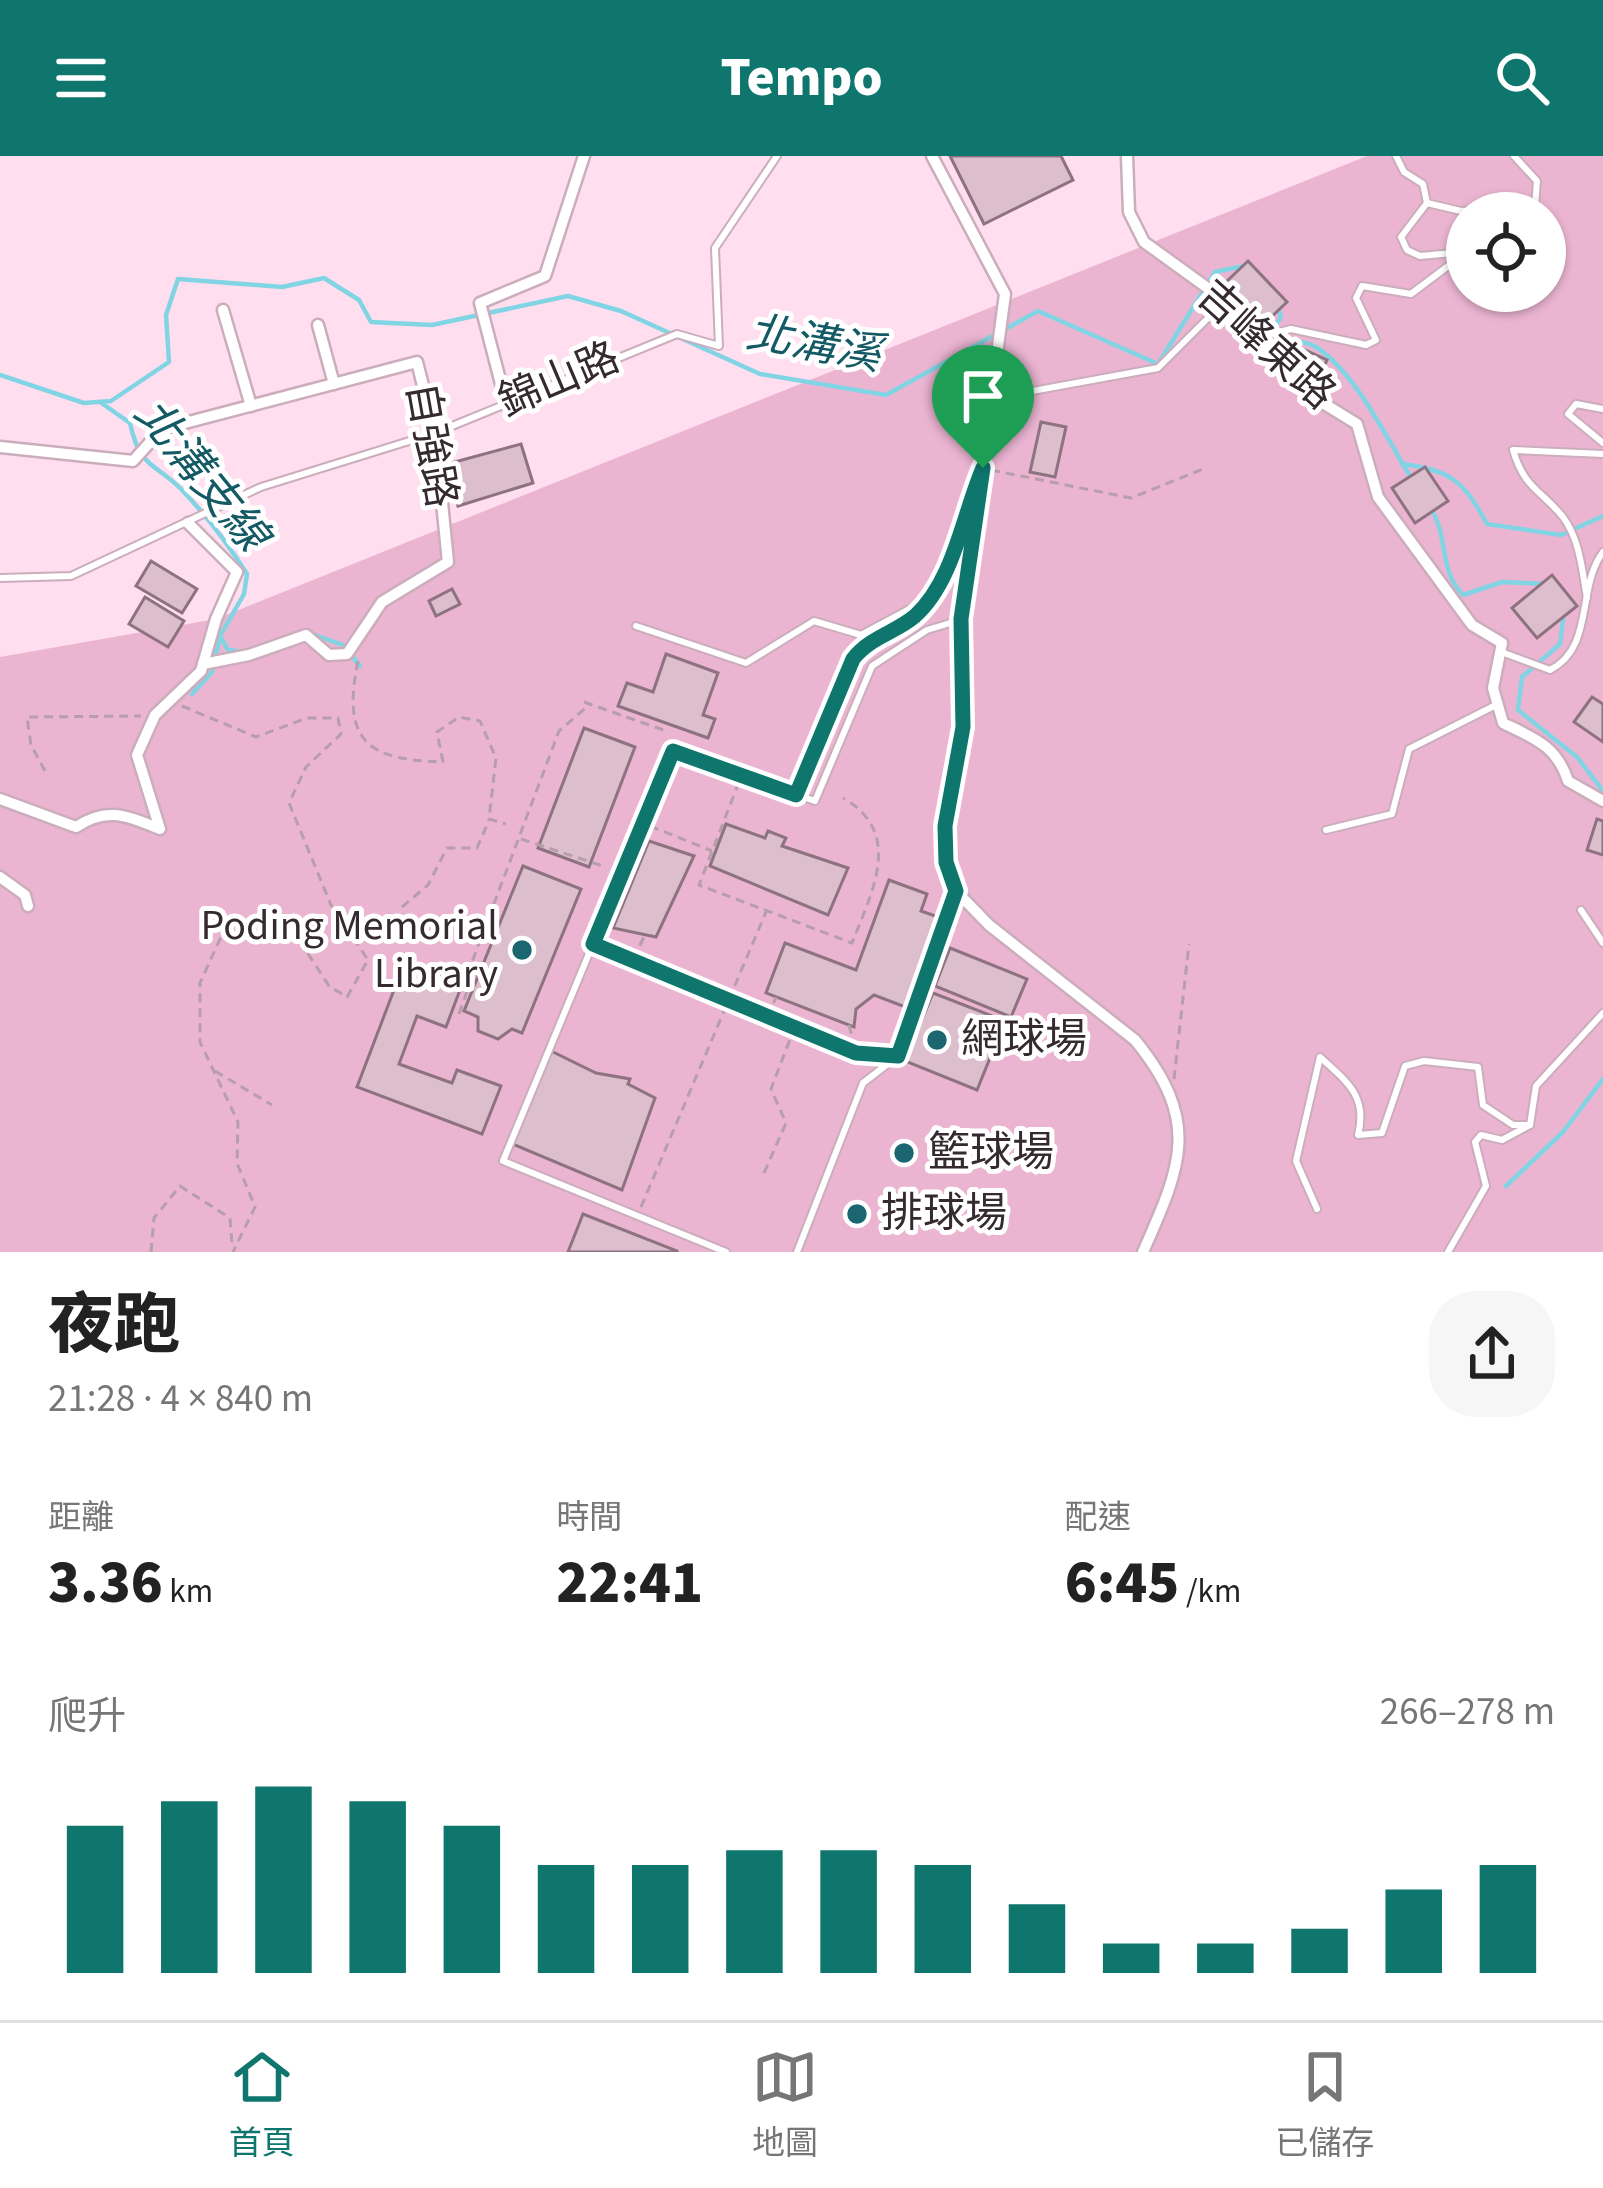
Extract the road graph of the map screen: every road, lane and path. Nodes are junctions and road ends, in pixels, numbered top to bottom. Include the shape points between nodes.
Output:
1 (584, 156) edge
2 (777, 156) edge
3 (932, 156) edge
4 (1127, 156) edge
5 (1396, 156) edge
6 (1514, 156) edge
7 (1427, 203) junction
8 (1222, 304) junction
9 (223, 310) dead end
10 (318, 325) dead end
11 (1262, 337) junction
12 (334, 384) junction
13 (994, 398) junction
14 (506, 403) junction
15 (251, 406) junction
16 (1603, 409) edge
17 (435, 433) junction
18 (1603, 442) edge
19 (0, 447) edge
20 (1603, 454) edge
21 (983, 468) junction
22 (1203, 469) dead end
23 (188, 523) junction
24 (1603, 552) edge
25 (0, 578) edge
26 (940, 583) junction
27 (1587, 598) junction
28 (961, 619) junction
29 (636, 626) dead end
30 (364, 630) junction
31 (1504, 653) junction
32 (203, 664) junction
33 (170, 700) junction
34 (1494, 706) junction
35 (154, 715) junction
36 (669, 732) dead end
37 (45, 771) dead end
38 (741, 775) junction
39 (796, 795) junction
40 (843, 798) dead end
41 (0, 800) edge
42 (1603, 802) edge
43 (490, 818) junction
44 (643, 823) junction
45 (506, 824) dead end
46 (1326, 830) dead end
47 (519, 838) junction
48 (712, 851) junction
49 (606, 867) dead end
50 (0, 877) edge
51 (956, 891) junction
52 (28, 906) dead end
53 (402, 907) dead end
54 (766, 910) junction
55 (1582, 910) dead end
56 (644, 937) dead end
57 (1603, 943) edge
58 (593, 944) junction
59 (1189, 944) dead end
60 (632, 961) junction
61 (776, 997) dead end
62 (1603, 1013) edge
63 (459, 1014) dead end
64 (768, 1016) junction
65 (849, 1025) dead end
66 (795, 1027) junction
67 (856, 1053) junction
68 (898, 1056) junction
69 (214, 1070) junction
70 (1171, 1099) junction
71 (272, 1105) dead end
72 (1530, 1125) junction
73 (764, 1173) dead end
74 (1317, 1209) dead end
75 (638, 1216) junction
76 (233, 1250) edge
77 (151, 1252) edge
78 (726, 1252) edge
79 (797, 1252) edge
80 (1143, 1252) edge
81 (1448, 1252) edge

1 - 14 street, 自強路 via 544,276 480,304
2 - 14 lane, 錦山路 via 715,248 719,346 677,334
3 - 13 street via 1005,294
4 - 8 street, 吉峰東路 via 1129,212 1144,242
5 - 7 lane via 1403,172 1423,184
6 - 7 lane via 1537,182 1535,206 1461,212
7 - 11 lane via 1401,237 1420,256 1453,253 1452,263 1411,294 1362,286 1356,298 1376,340 1285,331
8 - 11 street, 吉峰東路
8 - 13 lane via 1158,368
9 - 15 street
10 - 12 street, 自強路
11 - 31 street, 吉峰東路 via 1318,400 1357,424 1378,497 1472,626 1502,643
12 - 15 street, 自強路
12 - 17 street, 自強路 via 417,362
13 - 21 street
14 - 17 lane, 錦山路
15 - 19 street, 自強路 via 162,429 133,461
16 - 18 lane via 1576,404 1568,414
17 - 23 lane, 錦山路 via 261,487
17 - 30 street, 自強路 via 448,562 382,602
20 - 27 lane via 1513,450 1534,492 1575,539
21 - 22 path via 1131,498
21 - 26 lane
21 - 28 street
23 - 25 lane, 錦山路 via 70,577
23 - 32 street via 237,572
24 - 27 lane
26 - 29 lane via 861,635 814,621 746,663
26 - 39 lane via 914,616 853,659
27 - 31 lane via 1564,663 1550,670
28 - 39 lane via 927,630 872,666 814,801
28 - 51 street via 963,727 950,782 946,862
30 - 32 street via 346,654 329,655 306,635
30 - 43 path via 353,683 368,746 392,760 443,762 437,732 459,717 480,721 496,758
31 - 34 street
32 - 33 street
33 - 35 street
33 - 69 path via 256,737 307,718 338,718 341,734 306,767 289,802 331,905 368,960 347,998 329,986 299,940 231,932 220,939 197,995 200,1042
34 - 42 street via 1503,723 1548,745 1568,781
34 - 46 lane via 1409,749 1392,814
35 - 37 path via 27,717
35 - 41 street via 137,755 160,829 98,812 76,827
36 - 47 path via 587,703 559,731
38 - 39 lane
38 - 44 lane via 673,751
38 - 48 path
40 - 54 path via 869,824 881,860 852,943
43 - 45 path
43 - 53 path via 477,848 447,848 428,885
44 - 48 path
44 - 58 lane
47 - 49 path
47 - 63 path
48 - 54 path via 700,886
50 - 52 street
51 - 68 lane
51 - 70 street via 1135,1040
54 - 75 path
55 - 57 lane
56 - 60 path
58 - 60 path
58 - 75 lane via 503,1161
59 - 70 path
60 - 64 path
61 - 64 path
62 - 72 lane via 1536,1086
64 - 66 path
65 - 67 path
66 - 67 path
66 - 73 path via 771,1089 785,1123
67 - 68 path
68 - 79 lane via 863,1083
69 - 71 path
69 - 76 path via 238,1122 237,1163 255,1207
70 - 80 street via 1180,1169
72 - 74 lane via 1513,1125 1483,1105 1478,1067 1424,1061 1406,1066 1382,1133 1358,1135 1364,1111 1356,1089 1320,1057 1296,1161
72 - 81 lane via 1502,1140 1475,1142 1486,1186
75 - 78 lane
76 - 77 path via 230,1218 180,1186 154,1218

